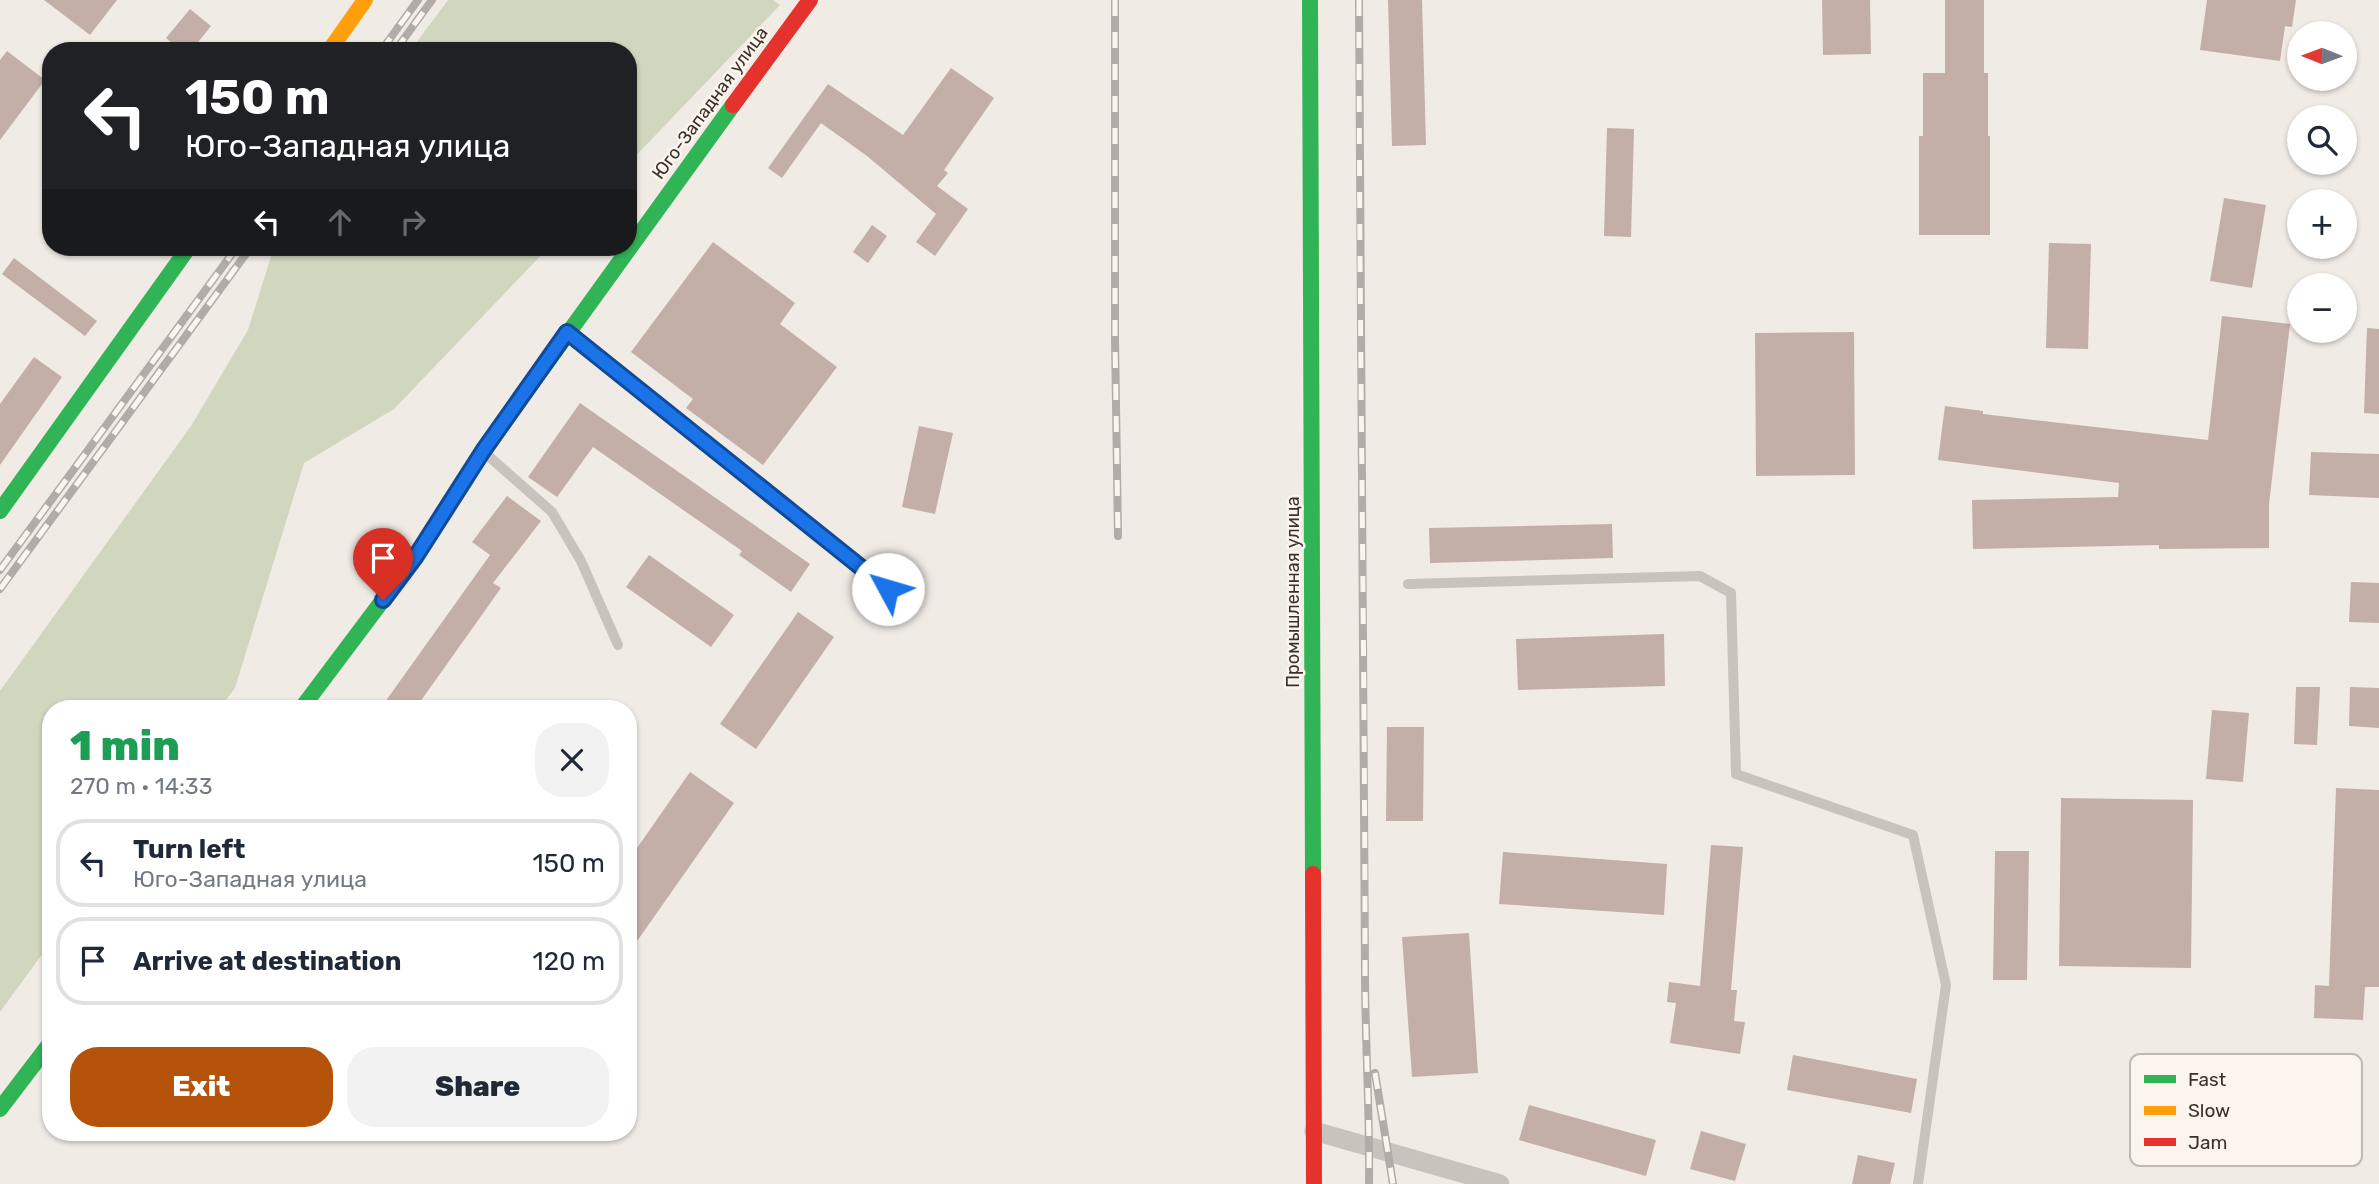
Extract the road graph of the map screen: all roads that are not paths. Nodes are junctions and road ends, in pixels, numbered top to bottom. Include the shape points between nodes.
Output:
1 (365, 0) edge
2 (810, 0) edge
3 (1310, 0) edge
4 (335, 42) edge
5 (637, 236) edge
6 (183, 256) edge
7 (623, 256) edge
8 (567, 332) junction
9 (483, 451) junction
10 (0, 511) edge
11 (1408, 584) dead end
12 (888, 589) dead end
13 (618, 645) dead end
14 (308, 700) edge
15 (42, 1054) edge
16 (0, 1109) edge
17 (1314, 1131) junction
18 (1314, 1184) edge
19 (1500, 1184) edge
20 (1918, 1184) edge

1 - 4 street
2 - 5 street, Юго-Западная улица
3 - 17 street, Промышленная улица
6 - 10 street
7 - 8 street, Юго-Западная улица
8 - 9 street, Юго-Западная улица
8 - 12 lane
9 - 13 lane via 552,512 581,561
9 - 14 street, Юго-Западная улица via 416,556
11 - 20 lane via 1700,576 1731,593 1736,775 1913,835 1946,985
15 - 16 street
17 - 18 street, Промышленная улица
17 - 19 street

